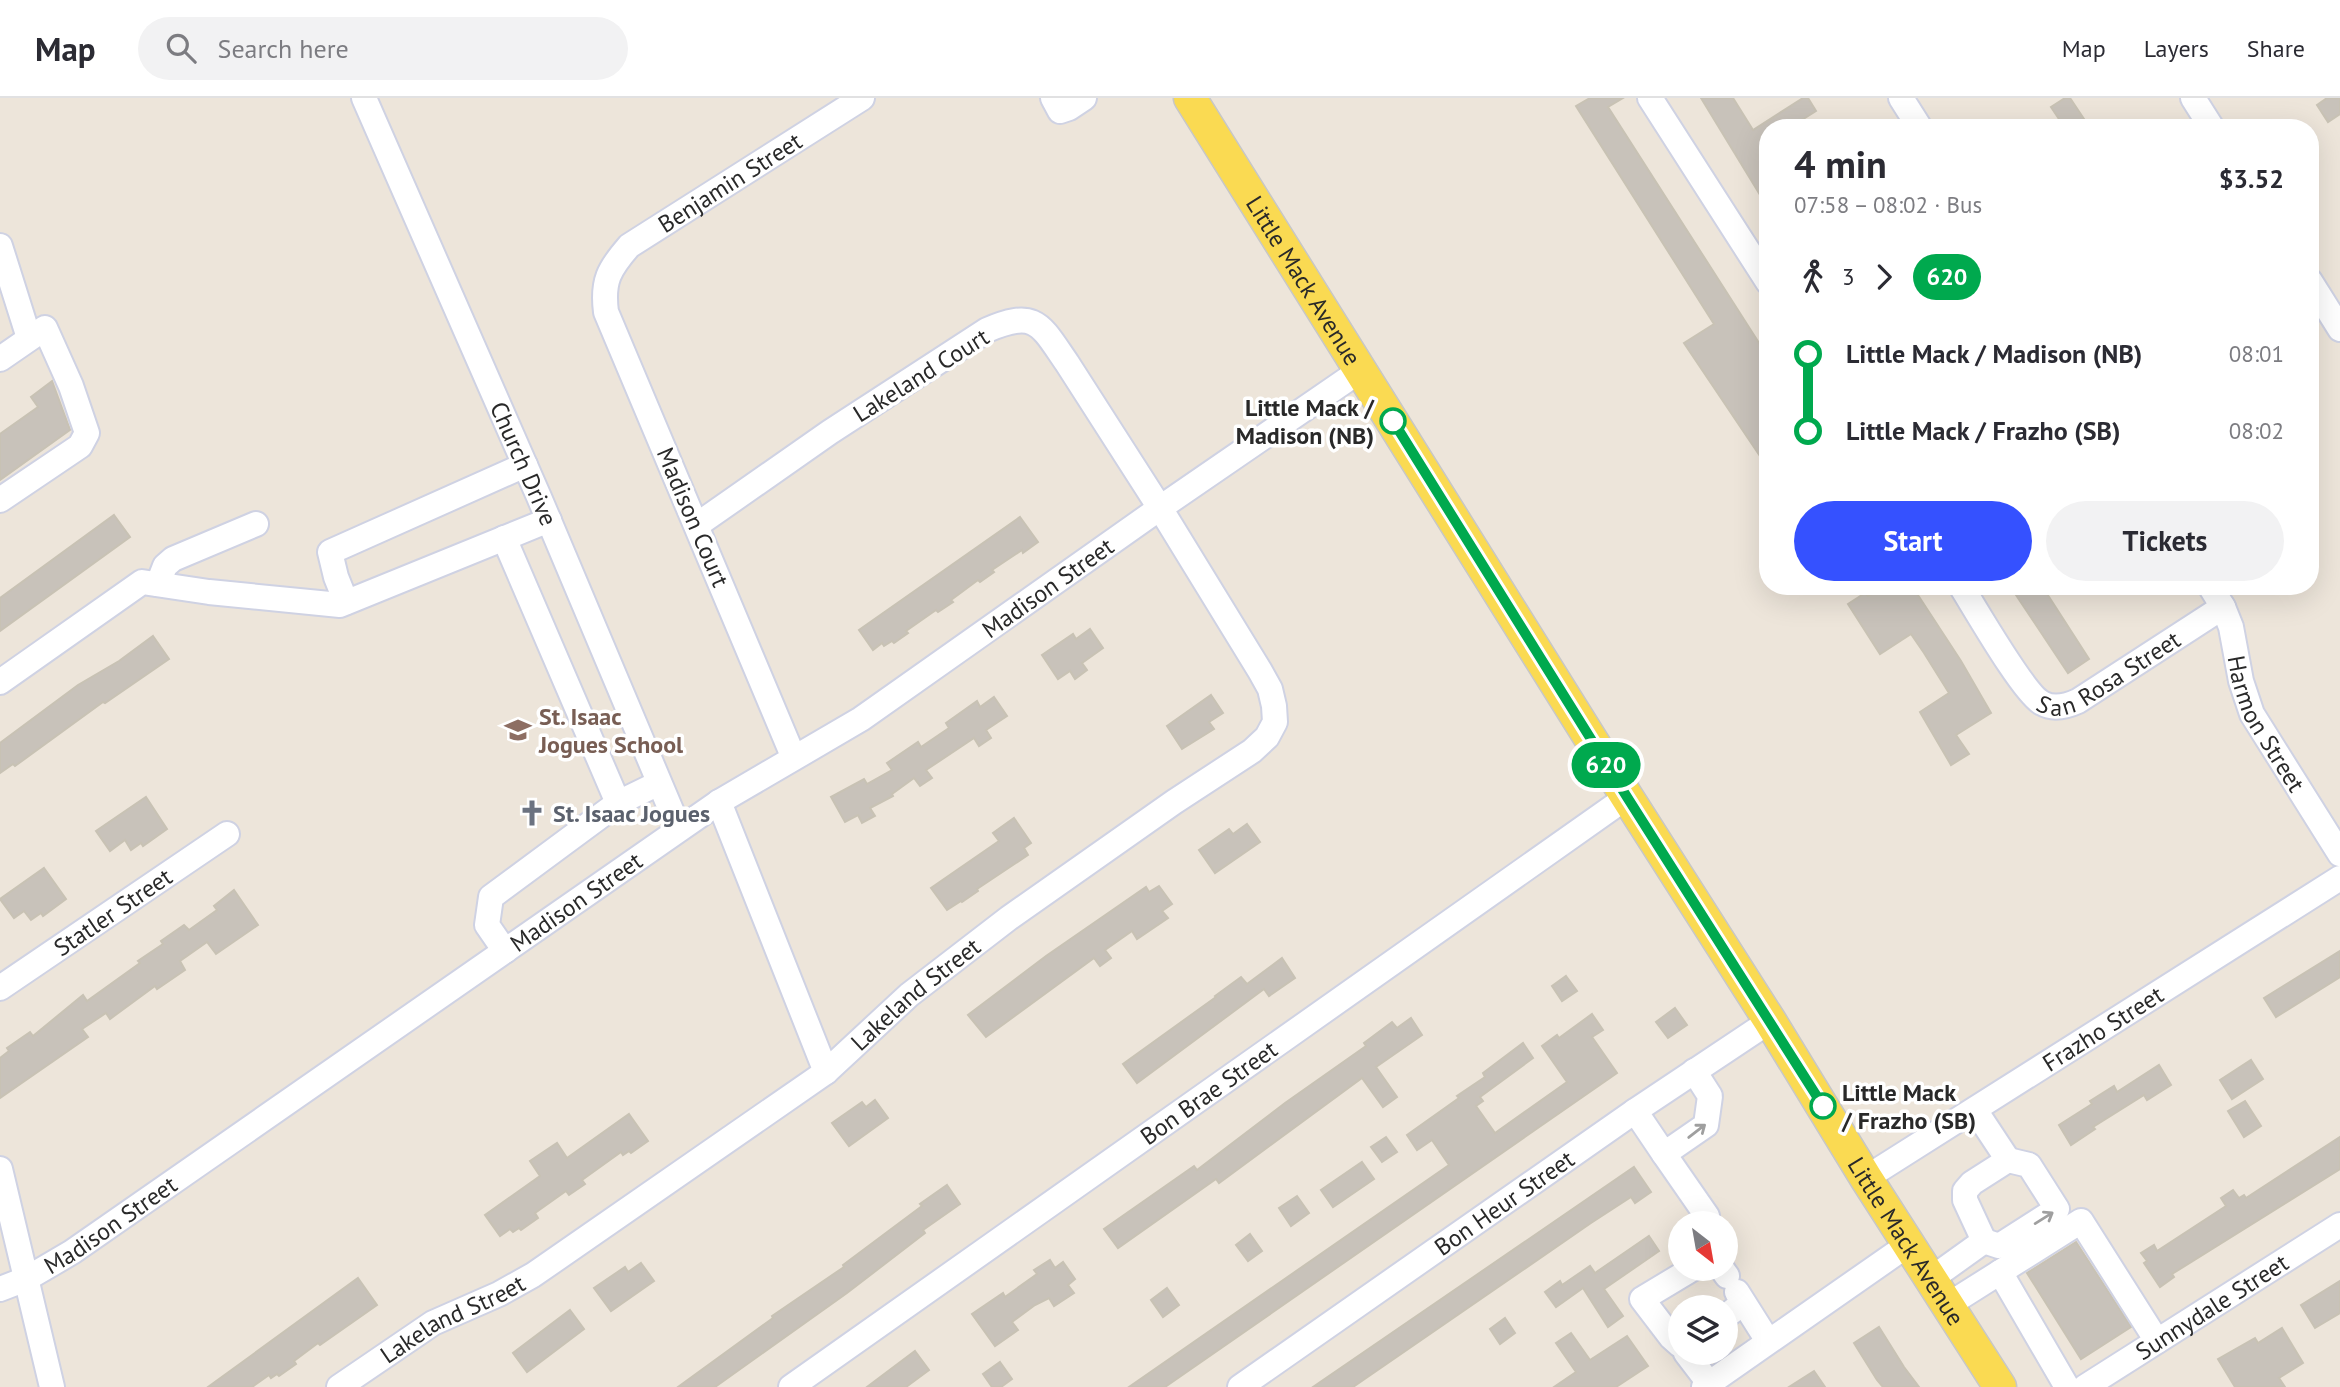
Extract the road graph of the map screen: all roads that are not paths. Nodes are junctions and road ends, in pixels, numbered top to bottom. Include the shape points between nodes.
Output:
1 (364, 98) edge
2 (862, 98) edge
3 (1052, 98) edge
4 (1084, 98) edge
5 (1190, 98) edge
6 (1650, 98) edge
7 (1901, 98) edge
8 (2193, 98) edge
9 (1914, 119) edge
10 (2206, 119) edge
11 (0, 246) edge
12 (1759, 268) edge
13 (607, 275) joint
14 (2319, 295) edge
15 (2340, 329) edge
16 (37, 333) junction
17 (1, 353) edge
18 (1361, 370) junction
19 (525, 465) junction
20 (0, 500) edge
21 (1160, 508) junction
22 (549, 520) junction
23 (256, 524) dead end
24 (696, 525) junction
25 (504, 538) junction
26 (150, 583) junction
27 (1967, 595) edge
28 (2217, 597) edge
29 (346, 602) junction
30 (0, 682) edge
31 (793, 756) junction
32 (659, 783) junction
33 (1627, 797) junction
34 (719, 802) junction
35 (618, 803) junction
36 (679, 830) junction
37 (227, 834) dead end
38 (2340, 854) edge
39 (2340, 878) edge
40 (505, 951) junction
41 (0, 988) edge
42 (1770, 1021) junction
43 (1694, 1071) junction
44 (826, 1072) junction
45 (1975, 1110) junction
46 (1635, 1111) junction
47 (1664, 1154) junction
48 (2008, 1160) junction
49 (0, 1169) edge
50 (1867, 1178) junction
51 (1704, 1211) edge
52 (2340, 1225) edge
53 (1984, 1241) junction
54 (1909, 1244) junction
55 (9, 1247) edge
56 (2000, 1272) junction
57 (26, 1279) junction
58 (1672, 1281) edge
59 (0, 1289) edge
60 (1731, 1291) edge
61 (1940, 1292) junction
62 (1668, 1333) edge
63 (1768, 1341) junction
64 (2157, 1341) junction
65 (1694, 1365) edge
66 (1706, 1385) edge
67 (52, 1387) edge
68 (339, 1387) edge
69 (791, 1387) edge
70 (1240, 1387) edge
71 (2000, 1387) edge
72 (2067, 1387) edge
73 (2085, 1387) edge

1 - 19 street, Church Drive
2 - 13 street, Benjamin Street via 629,246
3 - 4 street via 1060,111
5 - 18 main road, Little Mack Avenue
6 - 12 street
7 - 9 street
8 - 10 street
11 - 16 street
13 - 24 street, Madison Court via 606,312
14 - 15 street
16 - 17 street
16 - 20 street via 71,386 87,433 80,446
18 - 21 street, Madison Street
18 - 33 main road, Little Mack Avenue
19 - 22 street, Church Drive
19 - 29 street via 330,552
21 - 24 street, Lakeland Court via 1044,331 1024,319 987,331
21 - 31 street, Madison Street via 861,719
21 - 44 street, Lakeland Street via 1270,689 1275,722 1267,737 989,933 909,995
22 - 25 street
22 - 32 street, Church Drive
23 - 26 street via 173,559
24 - 31 street, Madison Court
25 - 29 street
25 - 35 street
26 - 29 street via 340,605
26 - 30 street
27 - 28 street, San Rosa Street via 2027,689 2043,704 2056,707 2078,701
28 - 38 street, Harmon Street via 2231,627 2252,714
31 - 34 street, Madison Street
32 - 35 street
32 - 36 street, Church Drive
33 - 42 main road, Little Mack Avenue
33 - 69 street, Bon Brae Street
34 - 36 street, Madison Street
34 - 44 street
35 - 40 street via 491,897 487,925
36 - 40 street, Madison Street
37 - 41 street, Statler Street
39 - 45 street, Frazho Street
40 - 57 street, Madison Street via 158,1194
42 - 43 street, Bon Heur Street
42 - 50 main road, Little Mack Avenue
43 - 46 street, Bon Heur Street
47 -> 43 street via 1706,1125 1710,1096
44 - 68 street, Lakeland Street via 533,1275 433,1323
45 - 48 street
45 - 50 street, Frazho Street
46 - 47 street
46 - 70 street, Bon Heur Street
47 - 51 street
48 - 53 street via 1965,1191
53 -> 48 street via 1999,1246 2057,1209 2029,1165
49 - 55 street
50 - 54 main road, Little Mack Avenue
52 - 64 street, Sunnydale Street
53 - 61 street
54 - 61 main road, Little Mack Avenue
54 - 63 street
55 - 57 street
56 - 61 street
56 - 64 street via 2081,1222
56 - 72 street
57 - 59 street, Madison Street
57 - 67 street
58 - 62 street via 1642,1299
60 - 63 street
61 - 71 main road, Little Mack Avenue
63 - 66 street
64 - 73 street, Sunnydale Street
65 - 66 street

